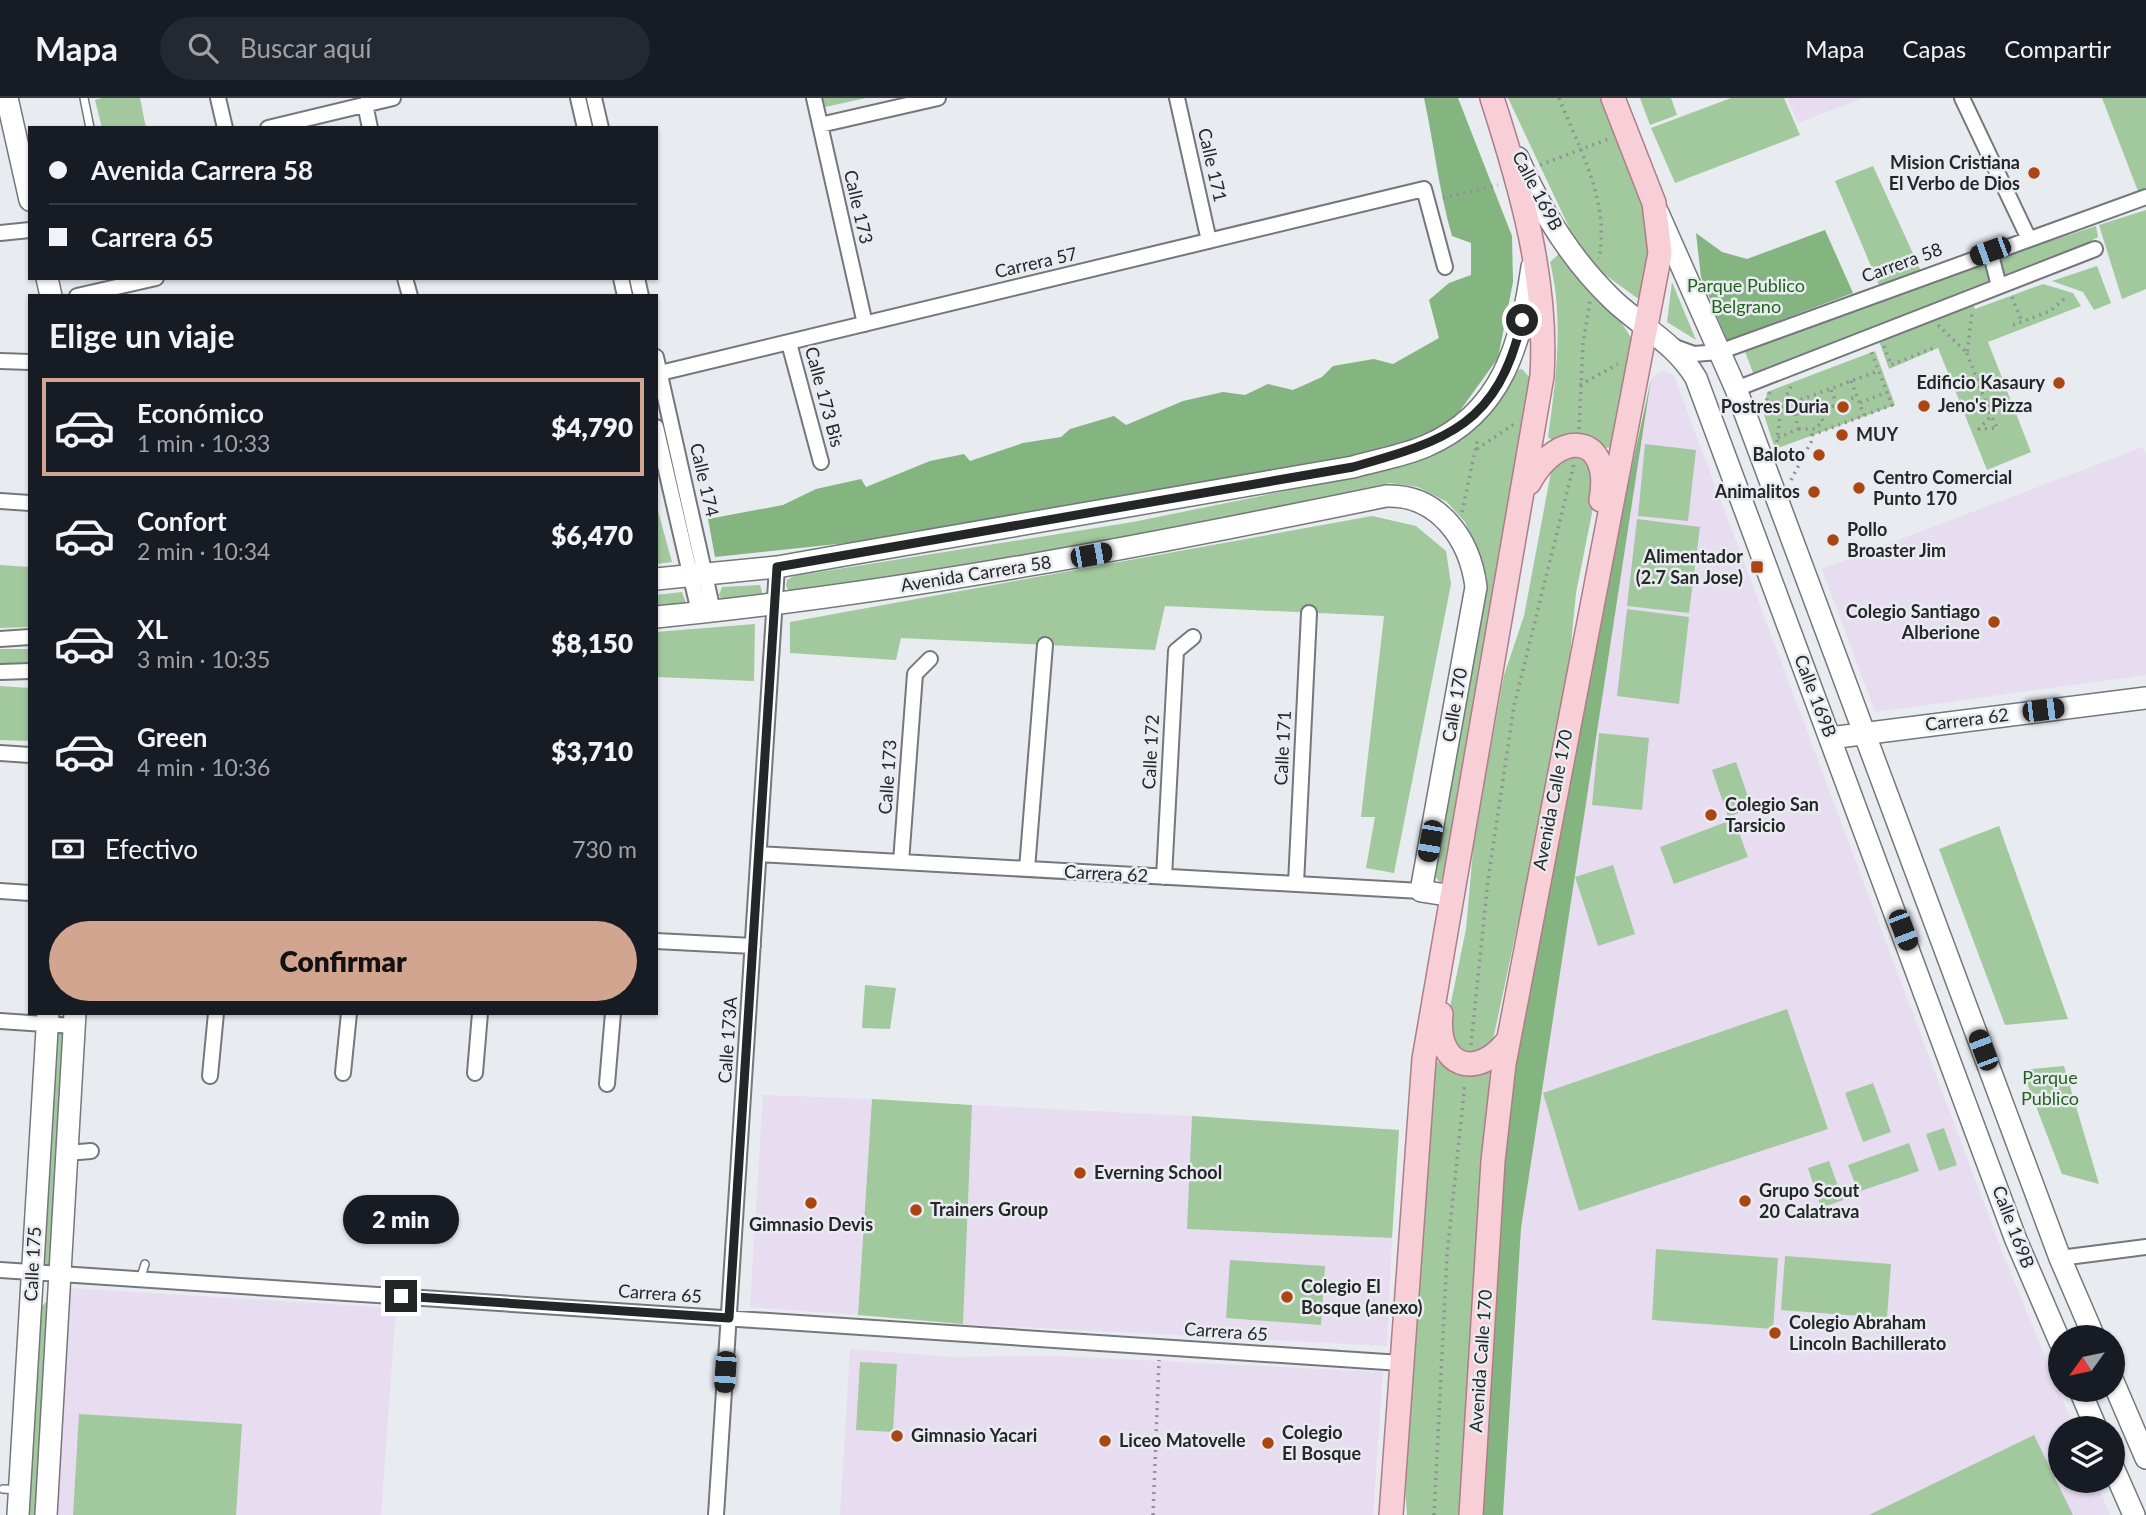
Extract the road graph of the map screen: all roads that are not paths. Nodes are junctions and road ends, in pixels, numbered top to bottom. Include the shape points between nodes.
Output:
1 (7, 98) edge
2 (84, 98) edge
3 (218, 98) edge
4 (393, 98) edge
5 (579, 98) edge
6 (594, 98) edge
7 (814, 98) edge
8 (938, 98) edge
9 (1177, 98) edge
10 (1492, 98) edge
11 (1613, 98) edge
12 (1962, 98) edge
13 (365, 104) junction
14 (820, 125) junction
15 (90, 126) edge
16 (225, 126) edge
17 (276, 126) edge
18 (370, 126) edge
19 (585, 126) edge
20 (601, 126) edge
21 (24, 150) edge
22 (28, 183) edge
23 (2146, 197) edge
24 (1654, 203) junction
25 (28, 230) edge
26 (0, 233) edge
27 (2028, 237) junction
28 (1209, 241) junction
29 (2095, 249) dead end
30 (1990, 251) junction
31 (1534, 254) junction
32 (1445, 267) dead end
33 (147, 280) edge
34 (2005, 290) junction
35 (86, 294) edge
36 (864, 324) junction
37 (1646, 328) junction
38 (789, 343) junction
39 (1671, 346) junction
40 (1719, 352) junction
41 (0, 361) edge
42 (28, 362) edge
43 (658, 374) edge
44 (1736, 390) junction
45 (658, 434) edge
46 (821, 462) dead end
47 (1524, 494) junction
48 (0, 502) edge
49 (28, 503) edge
50 (1456, 519) joint
51 (777, 567) junction
52 (699, 576) junction
53 (658, 579) edge
54 (775, 605) junction
55 (706, 612) junction
56 (1309, 613) dead end
57 (658, 617) edge
58 (28, 637) edge
59 (1193, 637) dead end
60 (0, 639) edge
61 (1045, 645) dead end
62 (1582, 652) junction
63 (930, 659) dead end
64 (28, 671) edge
65 (0, 672) edge
66 (2146, 698) edge
67 (1864, 733) junction
68 (1830, 738) junction
69 (0, 753) edge
70 (28, 755) edge
71 (759, 854) junction
72 (901, 862) junction
73 (1027, 869) junction
74 (1164, 877) junction
75 (1296, 884) junction
76 (0, 891) edge
77 (1421, 891) junction
78 (28, 893) edge
79 (1453, 896) junction
80 (1448, 921) junction
81 (658, 941) edge
82 (753, 946) junction
83 (216, 1015) edge
84 (349, 1015) edge
85 (480, 1015) edge
86 (613, 1015) edge
87 (47, 1019) edge
88 (74, 1019) edge
89 (0, 1021) edge
90 (1509, 1038) junction
91 (343, 1073) dead end
92 (475, 1073) dead end
93 (210, 1076) dead end
94 (607, 1084) dead end
95 (91, 1151) dead end
96 (67, 1153) junction
97 (2146, 1247) edge
98 (2060, 1258) junction
99 (145, 1264) dead end
100 (0, 1270) edge
101 (32, 1272) junction
102 (58, 1274) junction
103 (139, 1280) junction
104 (729, 1318) junction
105 (2053, 1325) edge
106 (2089, 1325) edge
107 (1401, 1363) junction
108 (2122, 1402) edge
109 (2146, 1458) edge
110 (2124, 1493) edge
111 (18, 1515) edge
112 (46, 1515) edge
113 (716, 1515) edge
114 (1393, 1515) edge
115 (1471, 1515) edge
116 (2134, 1515) edge

1 - 21 street
2 - 15 lane
3 - 16 street
4 - 13 street
5 - 19 street
6 - 20 street
7 - 14 street, Calle 173
8 - 14 street
9 - 28 street, Calle 171
10 - 31 main road
10 - 37 street, Calle 169B via 1547,216 1595,281
11 - 24 main road, Avenida Calle 170
12 - 27 street
13 - 17 street
13 - 18 street
14 - 36 street, Calle 173
21 - 22 street
23 - 27 street, Carrera 58
24 - 37 main road, Avenida Calle 170 via 1660,253
24 - 40 street, Calle 169B
25 - 26 street
27 - 30 street, Carrera 58
28 - 32 street, Carrera 57 via 1426,195
28 - 36 street, Carrera 57
29 - 34 street
30 - 34 street
30 - 40 street, Carrera 58
31 - 47 main road via 1544,344
31 - 51 street via 1516,345 1499,386 1460,428 1424,447 1353,467
33 - 35 street
34 - 44 street
36 - 38 street, Carrera 57
37 - 39 street, Calle 169B
37 - 62 main road, Avenida Calle 170
38 - 43 street, Carrera 57
38 - 46 street, Calle 173 Bis
39 - 40 street, Carrera 58 via 1694,354
39 - 68 street, Calle 169B via 1696,378
40 - 44 street, Calle 169B
41 - 42 street
43 - 52 street, Calle 174
44 - 67 street, Calle 169B
45 - 52 street, Calle 174
47 - 62 main road via 1547,457 1566,445 1590,450 1599,461 1603,474
47 - 79 main road
48 - 49 street
50 - 54 street, Avenida Carrera 58 via 1404,495 1386,496 978,575
50 - 77 street, Calle 170 via 1476,587
51 - 52 street
51 - 54 street, Calle 173A
52 - 53 street
52 - 55 street, Calle 174
54 - 55 street, Avenida Carrera 58
54 - 71 street, Calle 173A
55 - 57 street, Avenida Carrera 58
56 - 75 street, Calle 171
58 - 60 street
59 - 74 street, Calle 172 via 1176,651
61 - 73 street
62 - 90 main road, Avenida Calle 170
63 - 72 street, Calle 173 via 915,674
64 - 65 street
66 - 67 street, Carrera 62
67 - 68 street, Carrera 62
67 - 98 street, Calle 169B
68 - 105 street, Calle 169B
69 - 70 street
71 - 72 street, Carrera 62
71 - 82 street, Calle 173A
72 - 73 street, Carrera 62
73 - 74 street, Carrera 62
74 - 75 street, Carrera 62
75 - 77 street, Carrera 62
76 - 78 street
77 - 79 street, Carrera 62
79 - 80 main road
80 - 90 main road via 1439,1035 1448,1055 1468,1065 1491,1059
80 - 107 main road via 1420,1093
81 - 82 street
82 - 104 street, Calle 173A
83 - 93 street
84 - 91 street
85 - 92 street
86 - 94 street
87 - 88 street
87 - 89 street
87 - 101 street, Calle 175
88 - 96 street, Calle 175
90 - 115 main road, Avenida Calle 170 via 1493,1161
95 - 96 street
96 - 102 street, Calle 175
97 - 98 street
98 - 106 street, Calle 169B
99 - 103 lane
100 - 101 street, Carrera 65
101 - 102 street, Carrera 65
101 - 111 street, Calle 175 via 11,1490
102 - 103 street, Carrera 65
102 - 112 street, Calle 175
103 - 104 street, Carrera 65
104 - 107 street, Carrera 65
104 - 113 street, Calle 173A
107 - 114 main road
108 - 109 street
110 - 116 street

